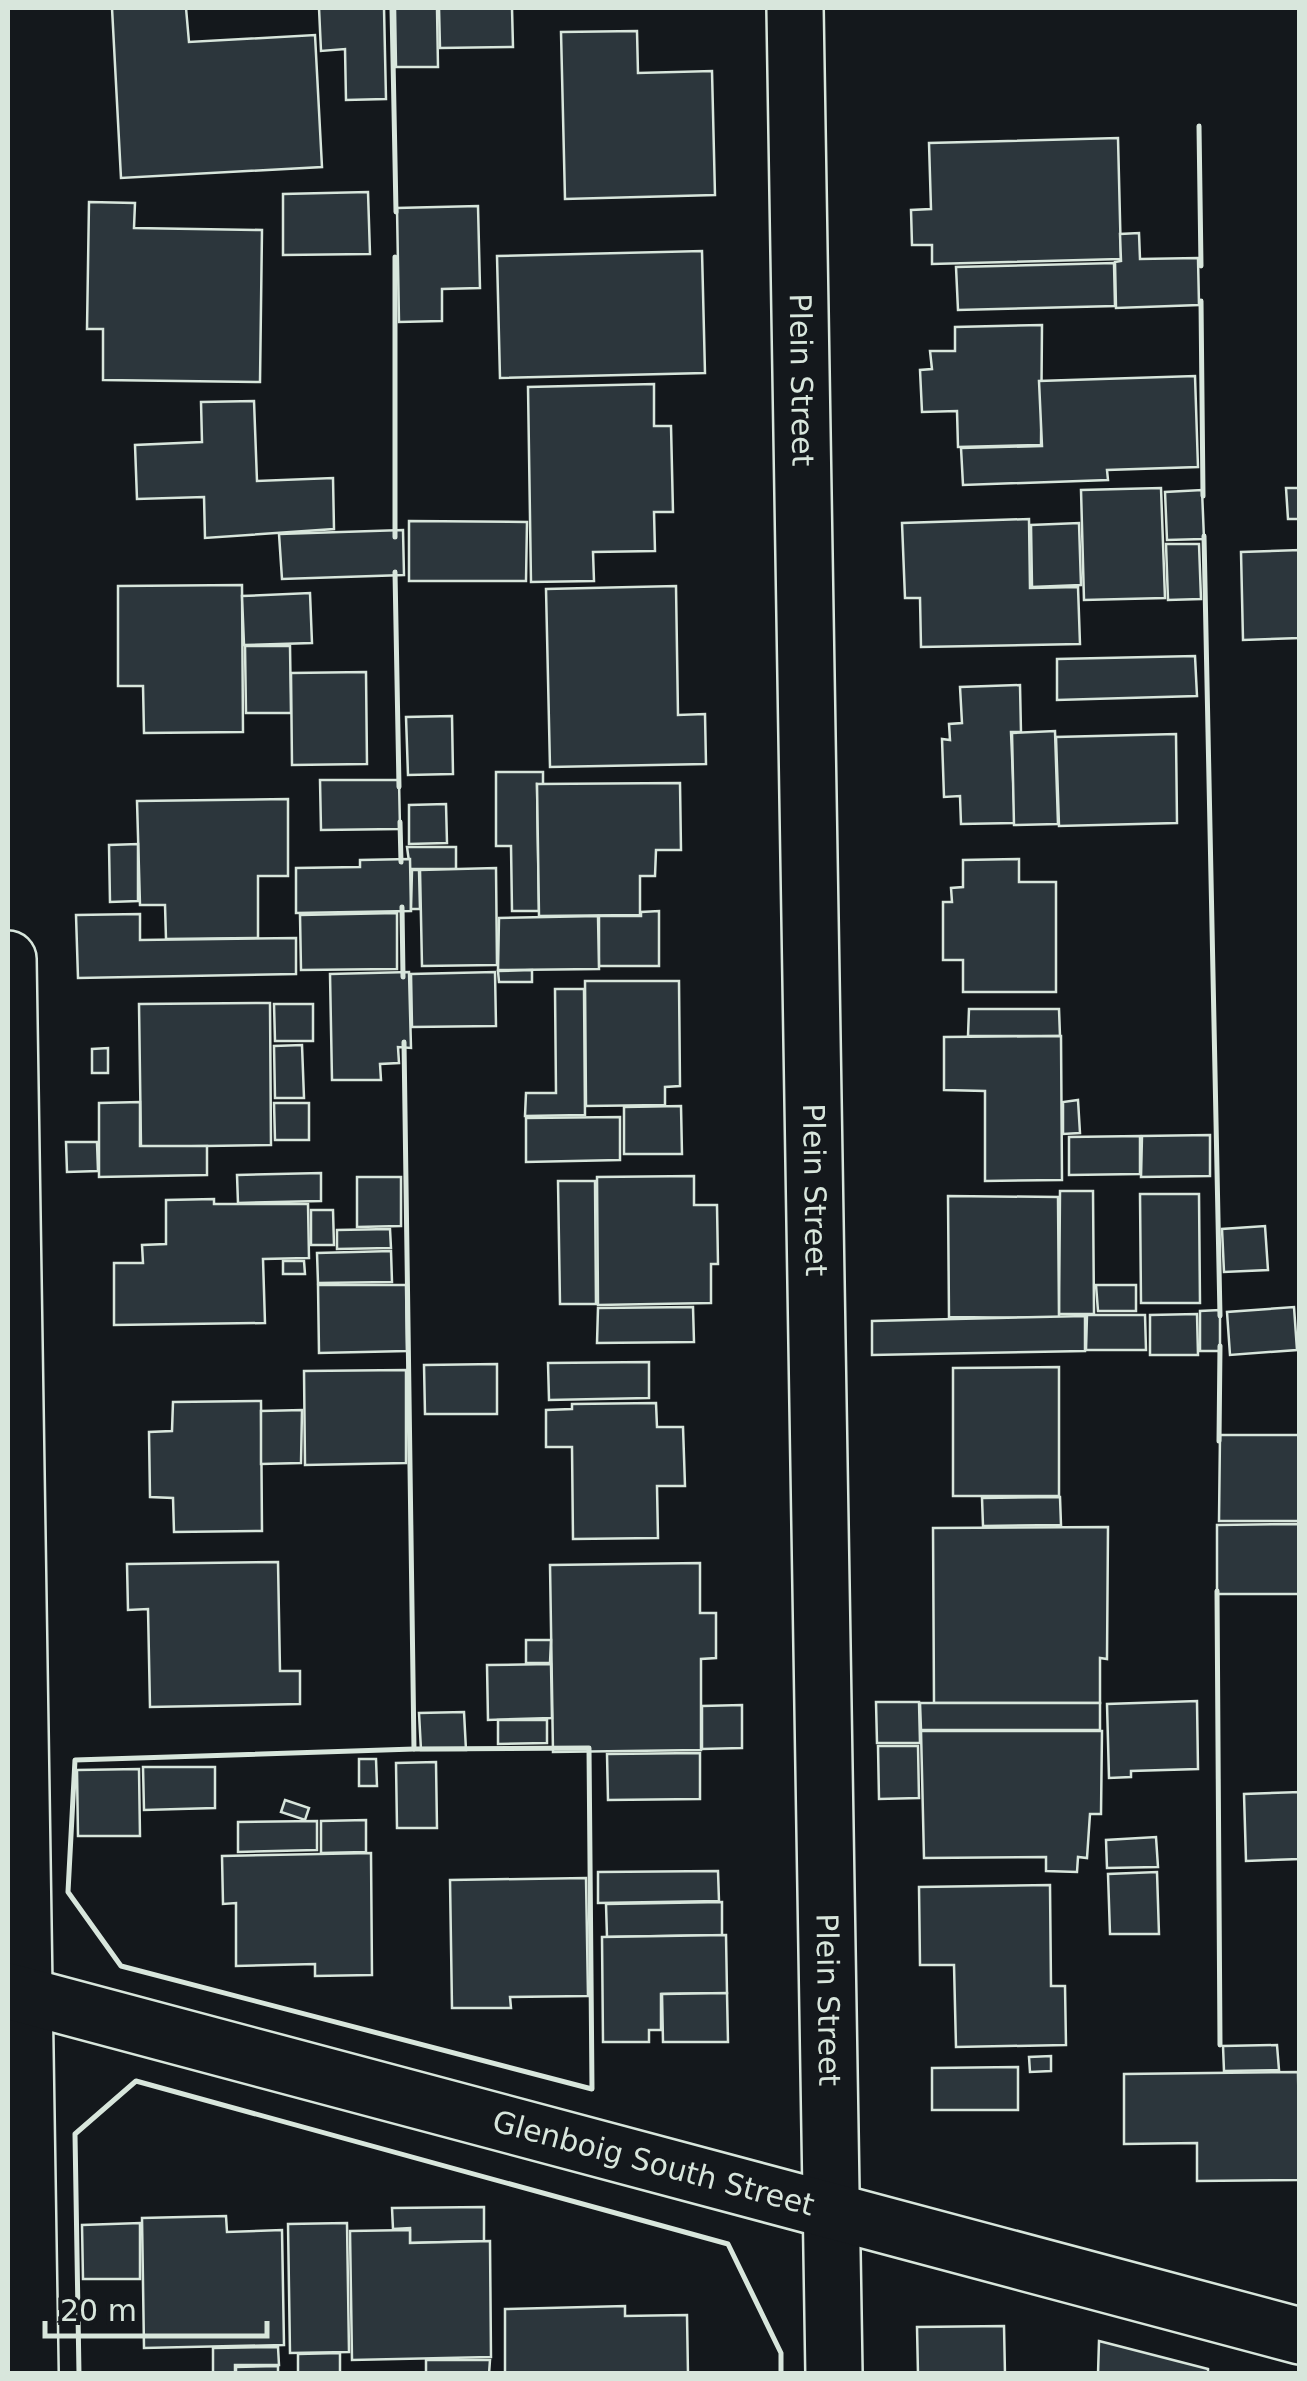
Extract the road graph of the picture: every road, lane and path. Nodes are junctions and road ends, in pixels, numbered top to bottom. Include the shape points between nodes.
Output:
1 (795, 8) edge
2 (8, 959) edge
3 (16, 1993) edge
4 (830, 2208) junction
5 (1300, 2336) edge
6 (30, 2374) edge
7 (834, 2374) edge

1 - 4 street, Plein Street
2 - 3 street
3 - 4 street, Glenboig South Street
3 - 6 street
4 - 5 street, Glenboig South Street
4 - 7 street, Plein Street

